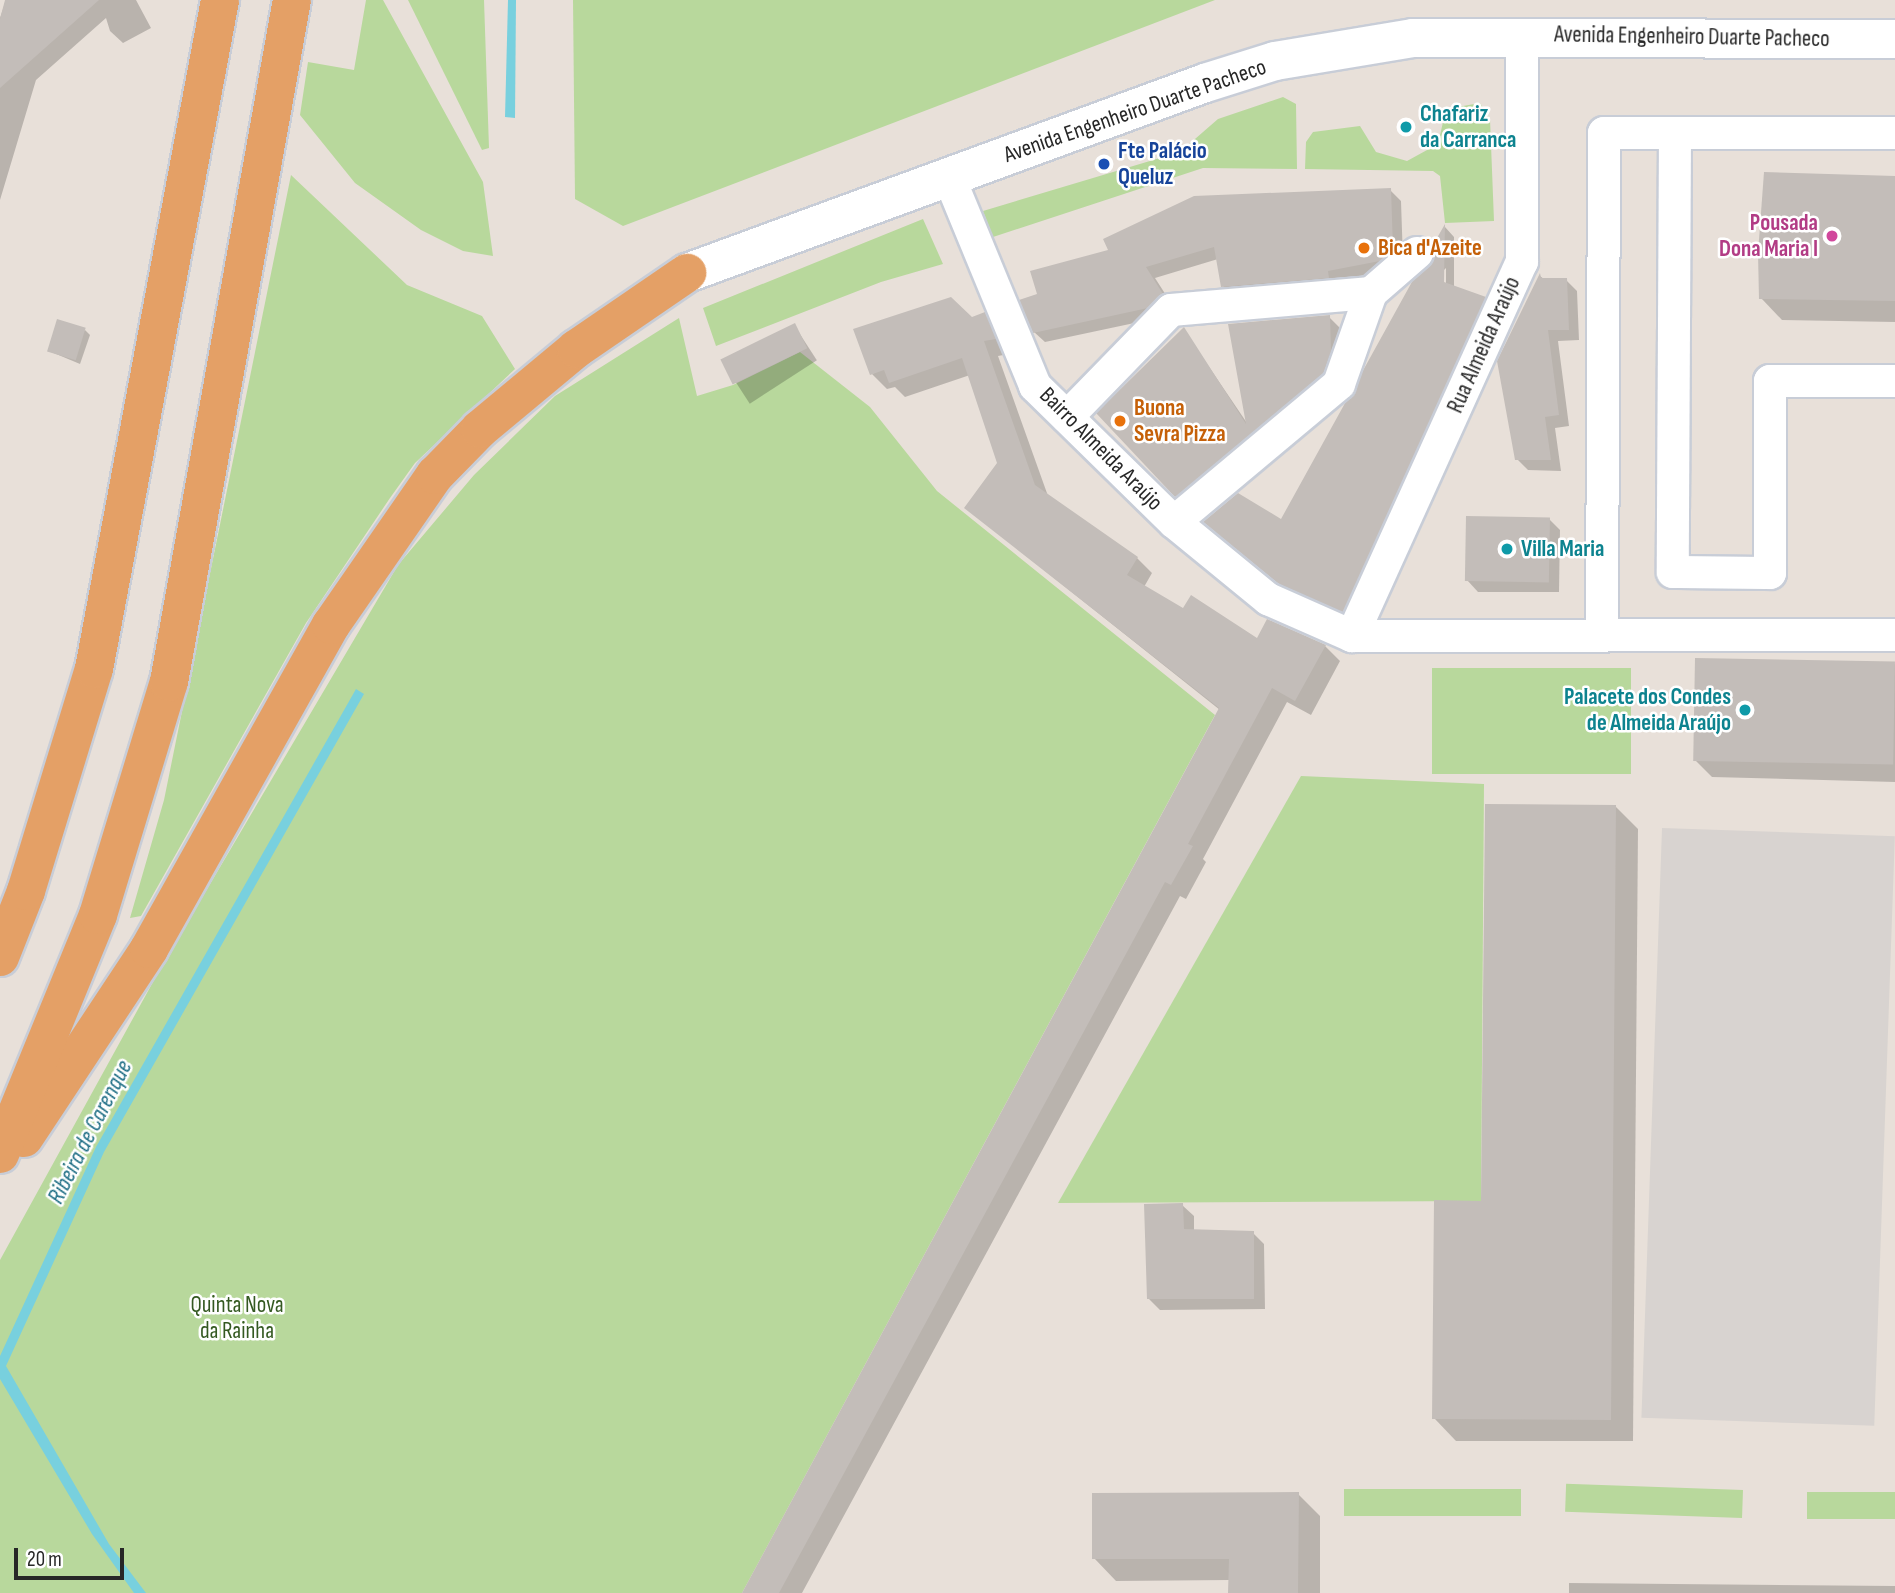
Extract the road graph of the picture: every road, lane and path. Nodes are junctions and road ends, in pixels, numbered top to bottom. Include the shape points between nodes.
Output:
1 (220, 0) edge
2 (292, 0) edge
3 (1522, 35) junction
4 (1895, 39) edge
5 (1675, 133) junction
6 (1895, 133) edge
7 (949, 177) junction
8 (1417, 253) dead end
9 (687, 272) joint
10 (1371, 293) junction
11 (1895, 381) edge
12 (1067, 417) junction
13 (1174, 522) junction
14 (1602, 635) junction
15 (1895, 635) edge
16 (1353, 636) junction
17 (0, 957) edge
18 (0, 1154) edge
19 (0, 1175) edge

1 - 17 highway via 94,669 26,891
2 - 18 highway via 169,682 98,915
3 - 4 street, Avenida Engenheiro Duarte Pacheco
3 - 7 street, Avenida Engenheiro Duarte Pacheco via 1413,38 1275,61
3 - 16 street, Rua Almeida Araújo via 1522,262
5 - 6 street
5 - 11 street via 1673,572 1770,573 1770,381
5 - 14 street via 1604,133
7 - 9 street, Avenida Engenheiro Duarte Pacheco
7 - 12 street, Bairro Almeida Araújo via 1035,386
8 - 10 street
9 - 19 highway via 576,349 480,429 435,475 331,625 149,949
10 - 12 street via 1171,310
10 - 13 street via 1339,384
12 - 13 street, Bairro Almeida Araújo
13 - 16 street, Bairro Almeida Araújo via 1268,599
14 - 15 street
14 - 16 street

